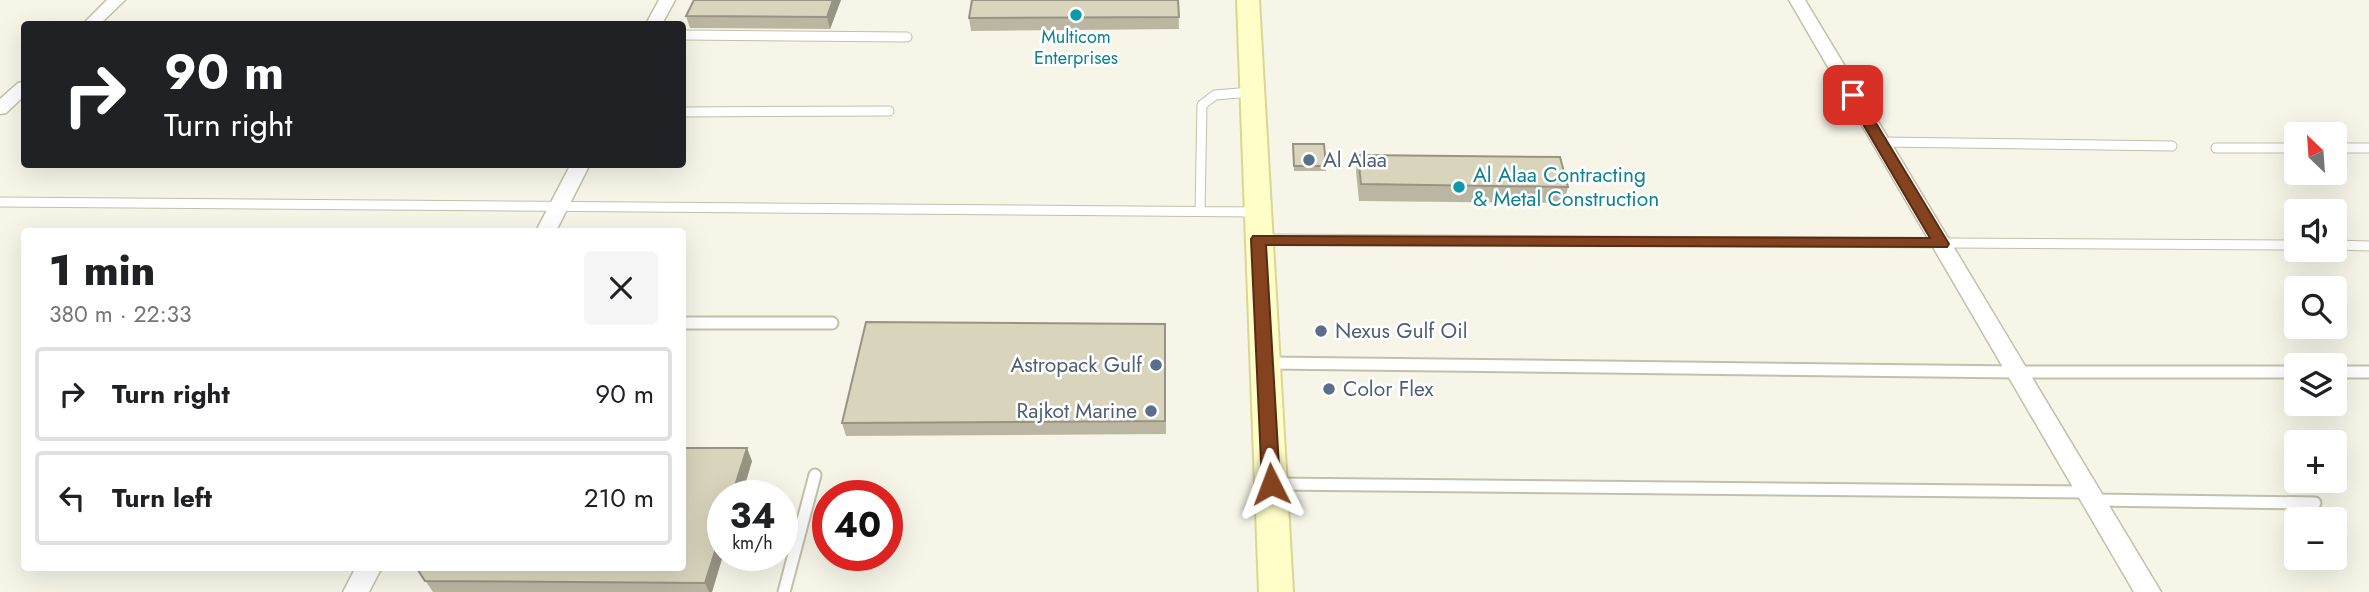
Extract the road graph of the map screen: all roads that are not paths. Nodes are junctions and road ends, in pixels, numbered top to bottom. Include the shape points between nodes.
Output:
1 (117, 0) edge
2 (667, 0) edge
3 (1248, 0) edge
4 (1797, 0) edge
5 (94, 21) edge
6 (656, 21) edge
7 (686, 35) edge
8 (907, 37) dead end
9 (21, 89) edge
10 (1252, 92) junction
11 (0, 109) edge
12 (686, 111) edge
13 (889, 111) dead end
14 (1881, 142) junction
15 (2172, 146) dead end
16 (2216, 148) dead end
17 (2284, 148) edge
18 (2347, 148) edge
19 (2369, 148) edge
20 (579, 168) edge
21 (0, 202) edge
22 (560, 205) junction
23 (1200, 211) junction
24 (1258, 226) junction
25 (548, 228) edge
26 (1941, 244) junction
27 (2284, 245) edge
28 (2347, 245) edge
29 (2369, 246) edge
30 (686, 323) edge
31 (832, 323) dead end
32 (1265, 363) junction
33 (2017, 372) junction
34 (2284, 372) edge
35 (2347, 372) edge
36 (2369, 372) edge
37 (815, 475) dead end
38 (1271, 484) junction
39 (2091, 496) junction
40 (2315, 503) dead end
41 (367, 571) edge
42 (356, 592) edge
43 (784, 592) edge
44 (1276, 592) edge
45 (2148, 592) edge

1 - 5 street
2 - 6 street
3 - 10 street
4 - 14 street
7 - 8 lane
9 - 11 street
10 - 23 lane via 1215,95 1202,105
10 - 24 street
12 - 13 lane
14 - 15 lane
14 - 26 street
16 - 17 lane
18 - 19 lane
20 - 22 street
21 - 22 lane
22 - 23 lane
22 - 25 street
23 - 24 lane
24 - 26 lane
24 - 32 street
26 - 27 lane
26 - 33 street
28 - 29 lane
30 - 31 lane
32 - 33 lane
32 - 38 street
33 - 34 lane
33 - 39 street
35 - 36 lane
37 - 43 lane
38 - 39 lane
38 - 44 street
39 - 40 lane
39 - 45 street
41 - 42 street

